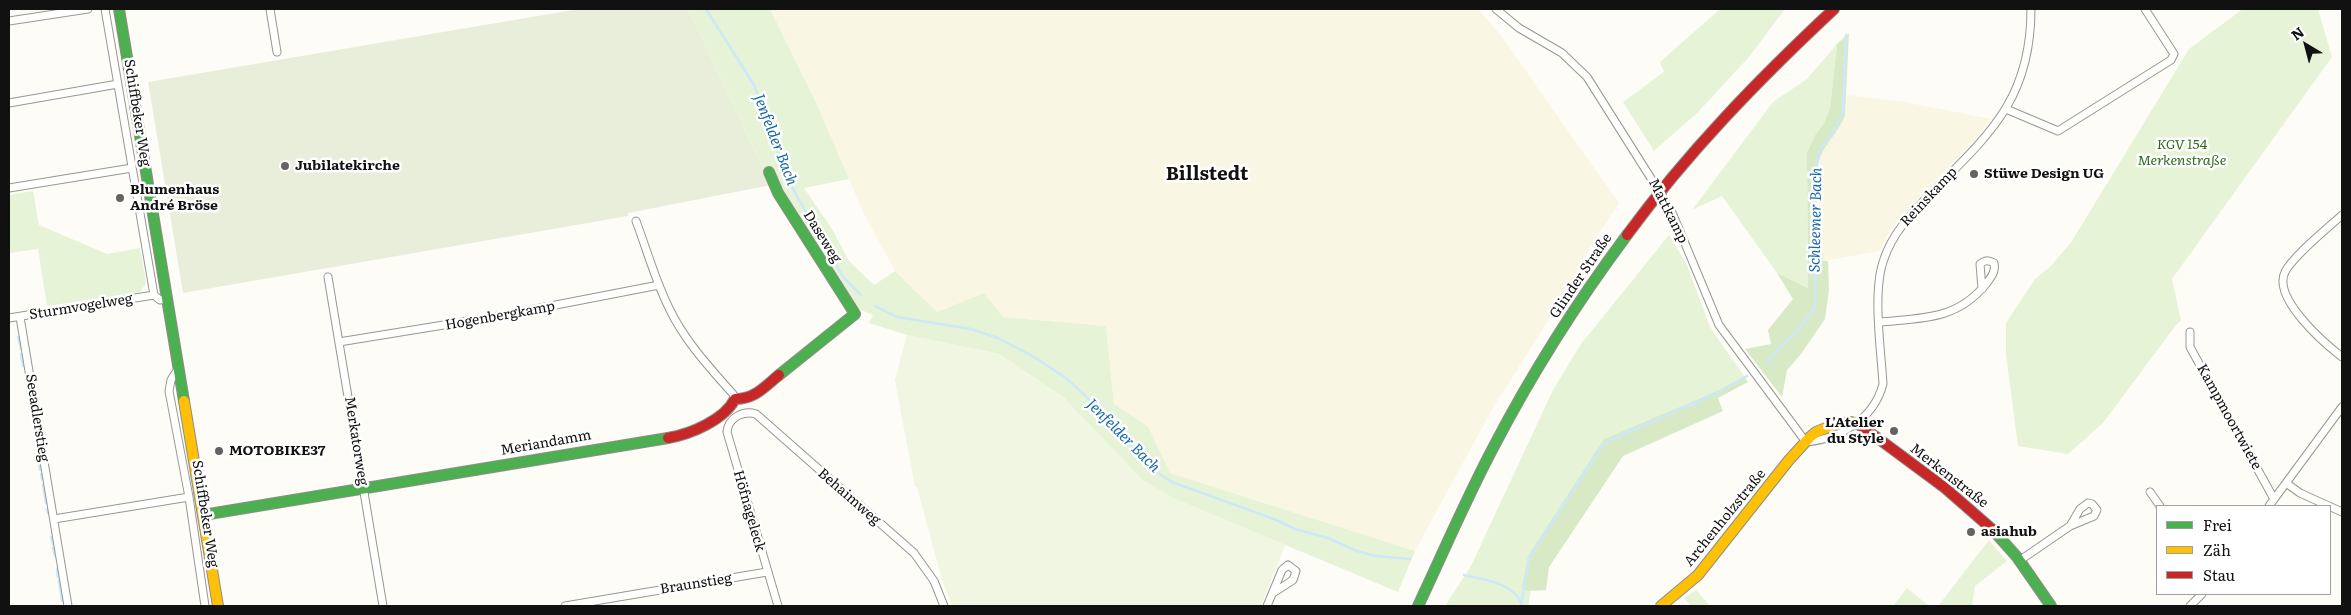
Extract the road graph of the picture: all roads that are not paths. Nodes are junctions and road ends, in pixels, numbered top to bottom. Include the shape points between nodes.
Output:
1 (88, 9) edge
2 (106, 9) edge
3 (119, 9) edge
4 (270, 9) edge
5 (1496, 9) edge
6 (1834, 9) edge
7 (2031, 9) edge
8 (2145, 9) edge
9 (9, 21) edge
10 (277, 52) dead end
11 (118, 84) junction
12 (9, 102) edge
13 (2006, 109) junction
14 (132, 168) junction
15 (769, 172) dead end
16 (9, 188) edge
17 (1659, 191) junction
18 (2342, 215) edge
19 (636, 221) dead end
20 (328, 277) dead end
21 (659, 285) junction
22 (1982, 289) dead end
23 (154, 295) junction
24 (167, 299) junction
25 (20, 317) junction
26 (9, 318) edge
27 (1880, 322) junction
28 (2190, 332) dead end
29 (339, 342) junction
30 (2342, 357) edge
31 (178, 369) junction
32 (735, 399) junction
33 (2342, 407) edge
34 (735, 418) joint
35 (1858, 424) junction
36 (1806, 442) junction
37 (2286, 483) junction
38 (364, 488) junction
39 (2150, 492) dead end
40 (189, 497) junction
41 (2274, 499) junction
42 (2159, 505) edge
43 (2270, 505) edge
44 (2327, 505) edge
45 (203, 514) junction
46 (54, 519) junction
47 (2070, 526) dead end
48 (2019, 561) junction
49 (767, 572) junction
50 (1273, 593) dead end
51 (2201, 595) edge
52 (68, 606) edge
53 (205, 606) edge
54 (218, 606) edge
55 (383, 606) edge
56 (565, 606) edge
57 (778, 606) edge
58 (944, 606) edge
59 (1268, 606) edge
60 (1418, 606) edge
61 (1660, 606) edge
62 (2051, 606) edge
63 (2190, 606) edge

1 - 9 street
2 - 11 street, Schiffbeker Weg
3 - 24 street, Schiffbeker Weg
4 - 10 street
5 - 17 street, Mattkamp via 1512,24 1551,45 1580,68
6 - 17 street, Glinder Straße via 1734,105
7 - 13 street, Reinskamp via 2028,58
8 - 13 street via 2174,54 2171,60 2058,131
11 - 12 street
11 - 14 street, Schiffbeker Weg
13 - 27 street, Reinskamp via 1992,130 1899,229 1880,271
14 - 16 street
14 - 23 street, Schiffbeker Weg
15 - 32 street, Daseweg via 778,193 855,314 753,396
17 - 36 street, Mattkamp via 1671,210 1719,325
17 - 60 street, Glinder Straße via 1607,262 1536,372 1494,447
18 - 30 street via 2289,267 2283,283 2287,296 2310,329
19 - 21 street
20 - 29 street, Merkatorweg
21 - 29 street, Hogenbergkamp via 508,315
21 - 32 street via 685,336
22 - 27 street via 1960,308 1948,313 1931,318
23 - 24 street via 160,300
23 - 25 street, Sturmvogelweg
24 - 31 street, Schiffbeker Weg
25 - 26 street, Sturmvogelweg
25 - 46 street, Seeadlerstieg
27 - 35 street, Reinskamp via 1883,384 1880,394
28 - 41 street, Kampmoortwiete via 2190,347
29 - 38 street, Merkatorweg
31 - 40 street, Schiffbeker Weg via 169,391
31 - 45 street, Schiffbeker Weg
32 - 38 street, Meriandamm via 729,410 718,417 673,437
33 - 37 street
34 - 49 street, Höfnageleck via 727,428 729,442
34 - 58 street, Behaimweg via 745,412 756,414 914,553 934,581
35 - 36 street, Archenholzstraße via 1828,426
35 - 48 street, Merkenstraße via 1953,493 1995,531
36 - 61 street, Archenholzstraße via 1698,575
37 - 41 street
37 - 44 street
38 - 45 street, Meriandamm
38 - 55 street, Merkatorweg
39 - 42 street
40 - 46 street
40 - 53 street, Schiffbeker Weg
41 - 43 street
45 - 54 street, Schiffbeker Weg
46 - 52 street, Seeadlerstieg
47 - 48 street
48 - 62 street, Merkenstraße
49 - 56 street, Braunstieg
49 - 57 street, Höfnageleck
50 - 59 street
51 - 63 street

